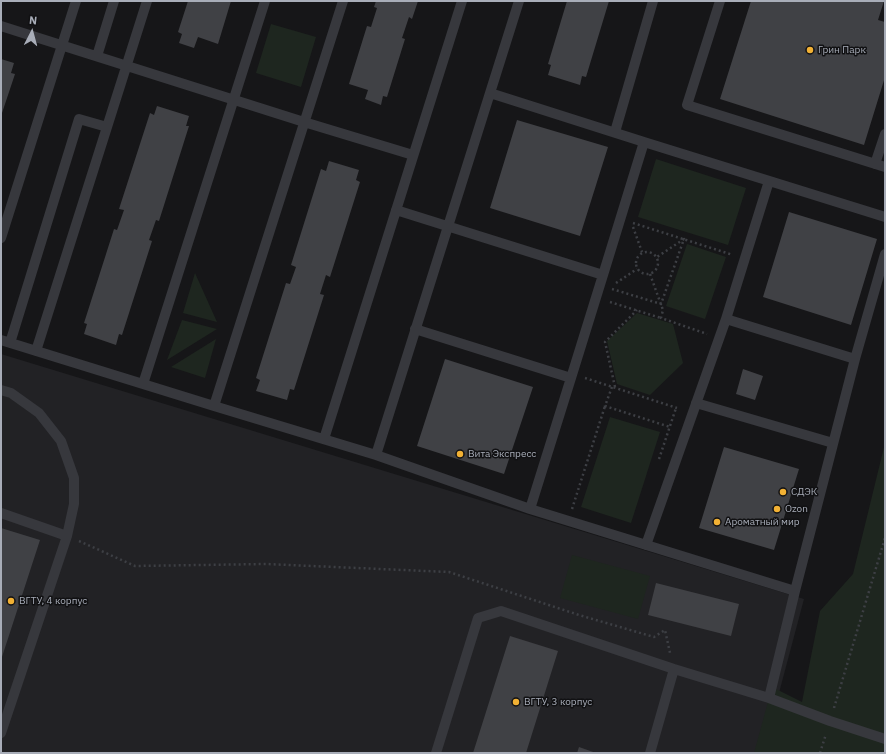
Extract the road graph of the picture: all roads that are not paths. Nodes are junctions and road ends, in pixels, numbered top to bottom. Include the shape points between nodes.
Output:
1 (76, 1) edge
2 (114, 1) edge
3 (147, 1) edge
4 (265, 1) edge
5 (343, 1) edge
6 (462, 1) edge
7 (519, 1) edge
8 (653, 1) edge
9 (720, 1) edge
10 (1, 26) edge
11 (62, 45) junction
12 (97, 56) junction
13 (126, 66) junction
14 (490, 93) junction
15 (234, 100) junction
16 (304, 122) junction
17 (107, 127) junction
18 (615, 132) junction
19 (885, 134) edge
20 (644, 142) junction
21 (413, 155) junction
22 (880, 166) edge
23 (769, 181) junction
24 (396, 210) junction
25 (885, 217) edge
26 (448, 227) junction
27 (1, 238) edge
28 (885, 254) edge
29 (603, 275) junction
30 (726, 319) junction
31 (416, 329) junction
32 (6, 341) edge
33 (36, 351) junction
34 (855, 360) junction
35 (572, 376) junction
36 (144, 384) junction
37 (1, 390) edge
38 (696, 403) junction
39 (214, 406) junction
40 (324, 439) junction
41 (833, 443) junction
42 (376, 455) junction
43 (530, 509) junction
44 (1, 513) edge
45 (67, 536) junction
46 (646, 545) junction
47 (794, 591) junction
48 (674, 669) junction
49 (769, 698) junction
50 (1, 733) edge
51 (885, 739) edge
52 (436, 753) edge
53 (650, 753) edge

1 - 11 lane
2 - 12 lane
3 - 13 lane
4 - 15 lane
5 - 16 lane
6 - 21 lane
7 - 14 lane
8 - 18 lane
9 - 22 lane via 687,105
10 - 11 lane
11 - 12 lane
11 - 27 lane
12 - 13 lane
13 - 15 lane
13 - 17 lane
14 - 18 lane
14 - 26 lane
15 - 16 lane
15 - 36 lane
16 - 21 lane
16 - 39 lane
17 - 32 lane via 79,119
17 - 33 lane
18 - 20 lane
19 - 22 lane
20 - 23 lane
20 - 29 lane
21 - 24 lane
23 - 25 lane
23 - 30 lane
24 - 26 lane
24 - 40 lane
26 - 29 lane
26 - 31 lane
28 - 34 lane
29 - 35 lane
30 - 34 lane
30 - 38 lane
31 - 35 lane
31 - 42 lane
32 - 33 lane
33 - 36 lane
34 - 41 lane
35 - 43 lane
36 - 39 lane
37 - 45 lane via 11,393 39,413 61,441 74,478 74,504
38 - 41 lane
38 - 46 lane
39 - 40 lane
40 - 42 lane
41 - 47 lane
42 - 43 lane
43 - 46 lane
44 - 45 lane
45 - 50 lane
46 - 47 lane
47 - 49 lane
48 - 49 lane
48 - 52 lane via 501,611 478,618
48 - 53 lane
49 - 51 lane

